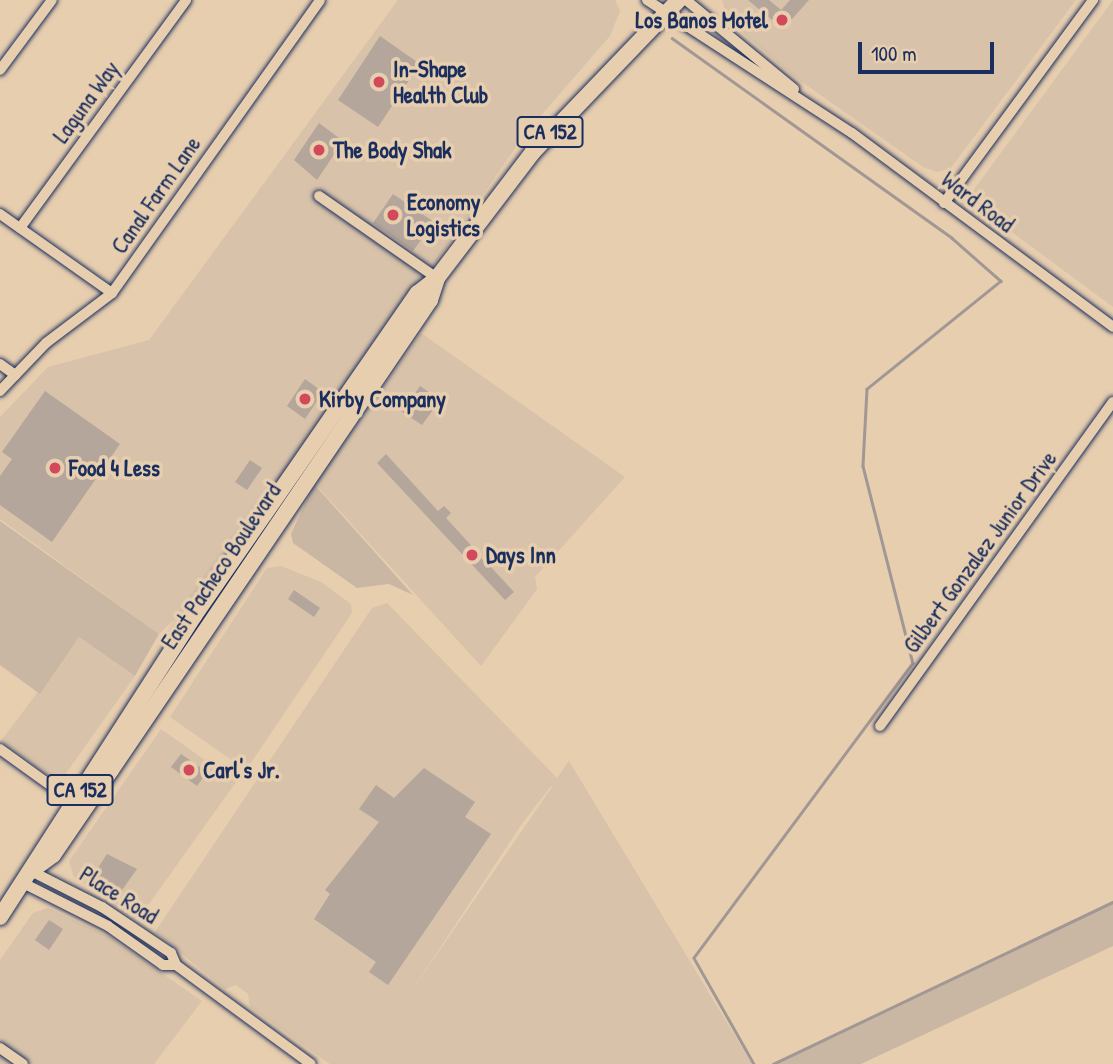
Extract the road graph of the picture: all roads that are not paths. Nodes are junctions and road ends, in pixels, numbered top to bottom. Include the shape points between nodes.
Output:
1 (52, 0) edge
2 (186, 0) edge
3 (320, 0) edge
4 (647, 0) edge
5 (679, 0) edge
6 (685, 0) edge
7 (1093, 0) edge
8 (666, 14) junction
9 (0, 70) edge
10 (817, 109) junction
11 (319, 196) dead end
12 (944, 203) junction
13 (0, 214) edge
14 (20, 228) junction
15 (437, 278) junction
16 (112, 293) junction
17 (1113, 327) edge
18 (0, 364) edge
19 (15, 375) junction
20 (0, 391) edge
21 (1113, 402) edge
22 (880, 726) dead end
23 (0, 749) edge
24 (72, 801) junction
25 (27, 877) junction
26 (0, 917) edge
27 (176, 965) junction
28 (0, 1048) edge
29 (23, 1064) edge
30 (311, 1064) edge

1 - 9 street
2 - 14 street, Laguna Way
3 - 16 street, Canal Farm Lane
4 - 8 street, Ward Road
5 - 8 highway, East Pacheco Boulevard / CA 152
6 - 10 street, Ward Road
7 - 12 street
8 - 10 street, Ward Road
8 - 15 highway, East Pacheco Boulevard / CA 152 via 533,152
10 - 12 street, Ward Road
11 - 15 street
12 - 17 street, Ward Road
13 - 14 street
14 - 16 street
15 - 24 highway, East Pacheco Boulevard / CA 152 via 418,293 304,456
15 - 25 highway, East Pacheco Boulevard / CA 152 via 430,300 90,802 53,855
16 - 19 street, Canal Farm Lane
18 - 19 street
19 - 20 street, Canal Farm Lane
21 - 22 street, Gilbert Gonzalez Junior Drive
23 - 24 street
24 - 25 highway, East Pacheco Boulevard / CA 152
25 - 26 highway, East Pacheco Boulevard / CA 152
25 - 27 street, Place Road via 163,965
25 - 27 street, Place Road via 122,920 172,953
27 - 30 street, Place Road
28 - 29 street

